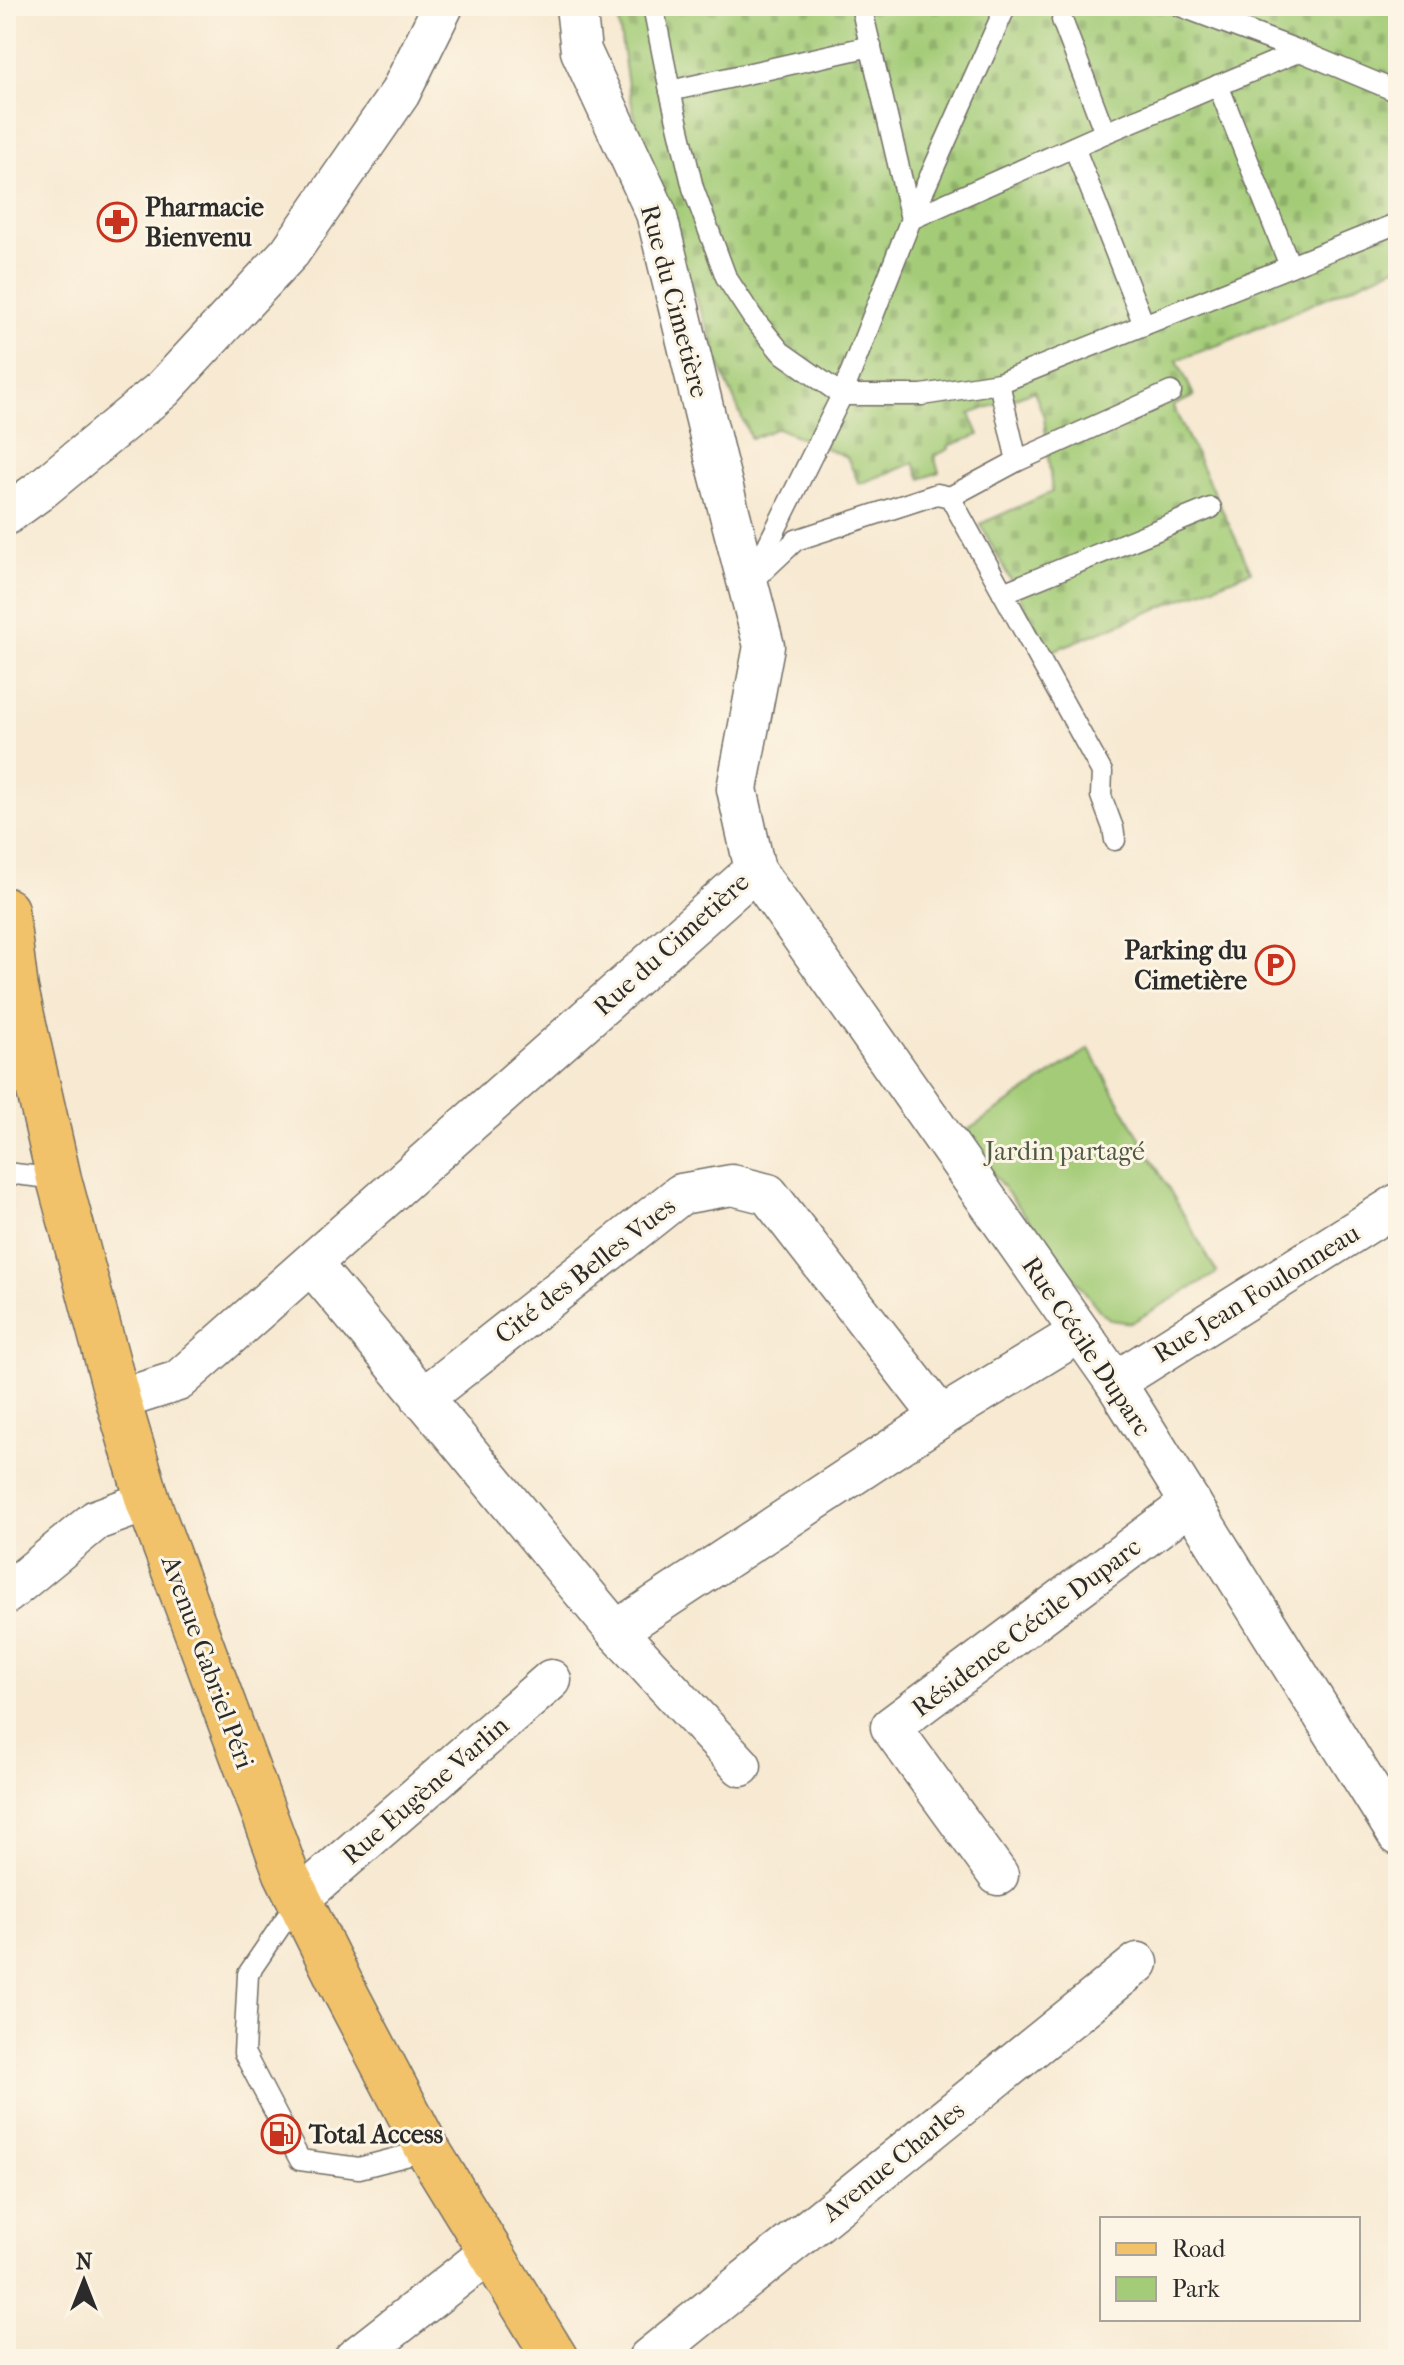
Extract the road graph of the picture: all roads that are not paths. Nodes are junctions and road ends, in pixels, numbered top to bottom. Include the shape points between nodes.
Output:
1 (443, 6) edge
2 (576, 6) edge
3 (653, 6) edge
4 (861, 6) edge
5 (1006, 6) edge
6 (1180, 6) edge
7 (1223, 14) edge
8 (1062, 20) dead end
9 (871, 46) junction
10 (1300, 51) junction
11 (1218, 85) junction
12 (670, 91) junction
13 (1398, 92) edge
14 (1105, 133) junction
15 (1074, 147) junction
16 (911, 219) junction
17 (1398, 223) edge
18 (1290, 266) junction
19 (1144, 325) junction
20 (999, 383) junction
21 (1171, 392) dead end
22 (842, 395) junction
23 (1017, 461) junction
24 (950, 497) junction
25 (1211, 508) dead end
26 (6, 515) edge
27 (749, 585) junction
28 (1003, 593) junction
29 (1115, 840) dead end
30 (755, 870) junction
31 (6, 910) edge
32 (6, 1173) edge
33 (59, 1179) junction
34 (1398, 1204) edge
35 (311, 1264) junction
36 (1079, 1333) junction
37 (1115, 1382) junction
38 (422, 1399) junction
39 (118, 1400) junction
40 (941, 1417) junction
41 (148, 1501) junction
42 (1191, 1503) junction
43 (6, 1594) edge
44 (616, 1631) junction
45 (551, 1680) dead end
46 (741, 1766) dead end
47 (1398, 1835) edge
48 (998, 1875) dead end
49 (299, 1899) junction
50 (1138, 1963) dead end
51 (428, 2150) junction
52 (489, 2253) junction
53 (354, 2359) edge
54 (556, 2359) edge
55 (648, 2359) edge

1 - 26 street via 400,93 290,252 163,389
2 - 27 street, Rue du Cimetière via 581,51 656,213
3 - 12 lane
4 - 9 lane
5 - 16 lane
6 - 7 lane
7 - 10 lane
8 - 14 lane
9 - 12 lane
9 - 16 lane
10 - 11 lane
10 - 13 lane
11 - 14 lane
11 - 18 lane
12 - 22 lane via 693,188 726,277 781,352
14 - 15 lane
15 - 16 lane
15 - 19 lane
16 - 22 lane
17 - 18 lane
18 - 19 lane
19 - 20 lane
20 - 22 lane via 922,395
20 - 23 lane
21 - 23 lane
22 - 27 lane
23 - 24 lane
24 - 27 lane via 937,494 796,540
24 - 28 lane
25 - 28 lane
27 - 30 street, Rue du Cimetière via 764,646 737,789
28 - 29 lane via 1102,772 1101,796
30 - 35 street, Rue du Cimetière
30 - 36 street, Rue Cécile Duparc
31 - 33 main road, Avenue Gabriel Péri via 16,989
32 - 33 lane
33 - 39 main road, Avenue Gabriel Péri
34 - 37 street, Rue Jean Foulonneau
35 - 38 street
35 - 39 street, Rue du Cimetière via 178,1381
36 - 37 street, Rue Cécile Duparc
36 - 40 street
37 - 42 street, Rue Cécile Duparc
38 - 40 street, Cité des Belles Vues via 681,1194 732,1185 768,1194
38 - 44 street
39 - 41 main road, Avenue Gabriel Péri
40 - 44 street
41 - 43 street via 96,1520
41 - 49 main road, Avenue Gabriel Péri
42 - 47 street, Rue Cécile Duparc
42 - 48 street, Résidence Cécile Duparc via 891,1727
44 - 46 street
45 - 49 street, Rue Eugène Varlin
49 - 51 main road, Avenue Gabriel Péri
49 - 51 lane via 248,1974 244,2053 300,2160 359,2168
50 - 55 street, Avenue Charles
51 - 52 main road, Avenue Gabriel Péri
52 - 53 street
52 - 54 main road, Avenue Gabriel Péri

